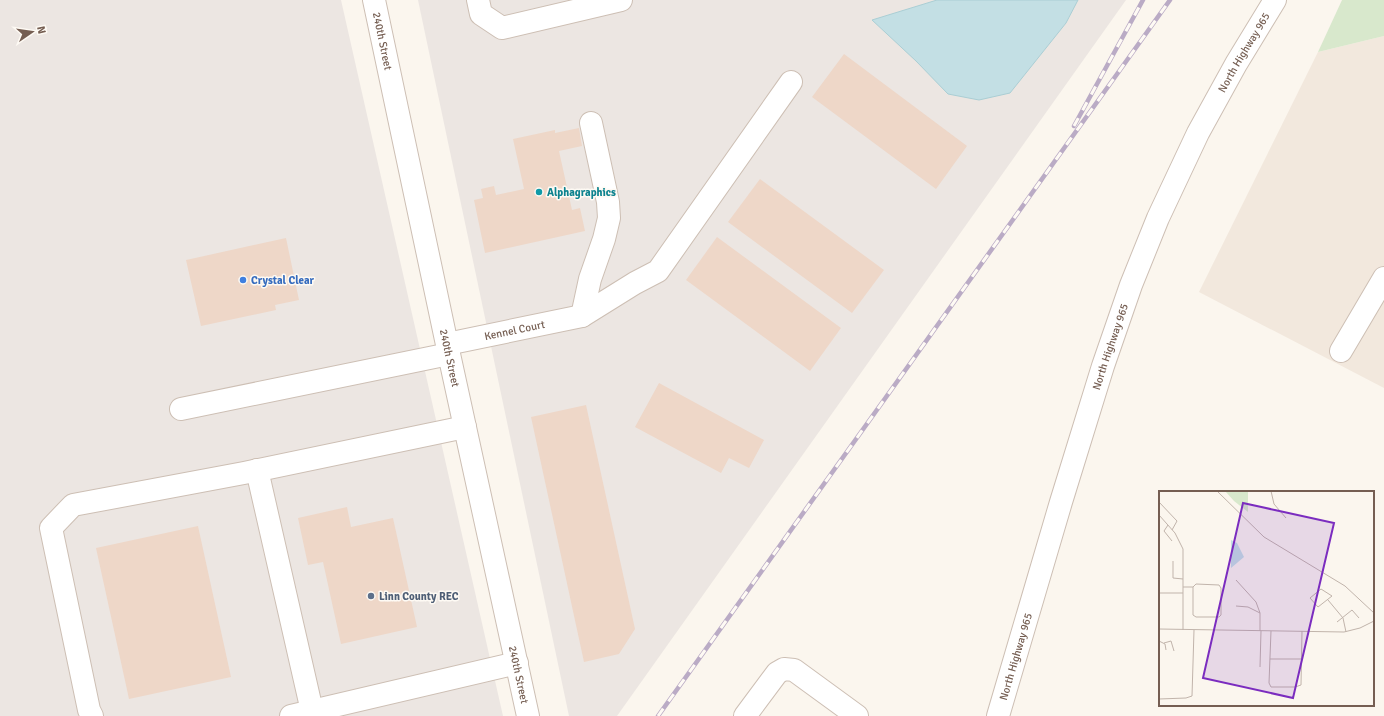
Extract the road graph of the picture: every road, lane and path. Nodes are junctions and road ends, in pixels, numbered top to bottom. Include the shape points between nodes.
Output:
1 (374, 0) edge
2 (478, 0) edge
3 (620, 0) edge
4 (1275, 0) edge
5 (791, 82) dead end
6 (591, 123) dead end
7 (1384, 278) edge
8 (582, 316) junction
9 (448, 349) junction
10 (1341, 351) dead end
11 (182, 409) dead end
12 (465, 427) junction
13 (257, 470) junction
14 (517, 662) junction
15 (301, 714) edge
16 (92, 716) edge
17 (528, 716) edge
18 (746, 716) edge
19 (857, 716) edge
20 (998, 716) edge

1 - 9 street, 240th Street
2 - 3 street via 481,14 502,28
4 - 20 street, North Highway 965 via 1198,132 1158,218 1131,285 1061,502
5 - 8 street via 658,271
6 - 8 street via 609,218 590,279
7 - 10 street
8 - 9 street, Kennel Court
9 - 11 street, Kennel Court
9 - 12 street, 240th Street
12 - 13 street
12 - 14 street, 240th Street
13 - 15 street
13 - 16 street via 73,505 51,528
14 - 15 street
14 - 17 street, 240th Street
18 - 19 street via 777,673 784,669 794,670

